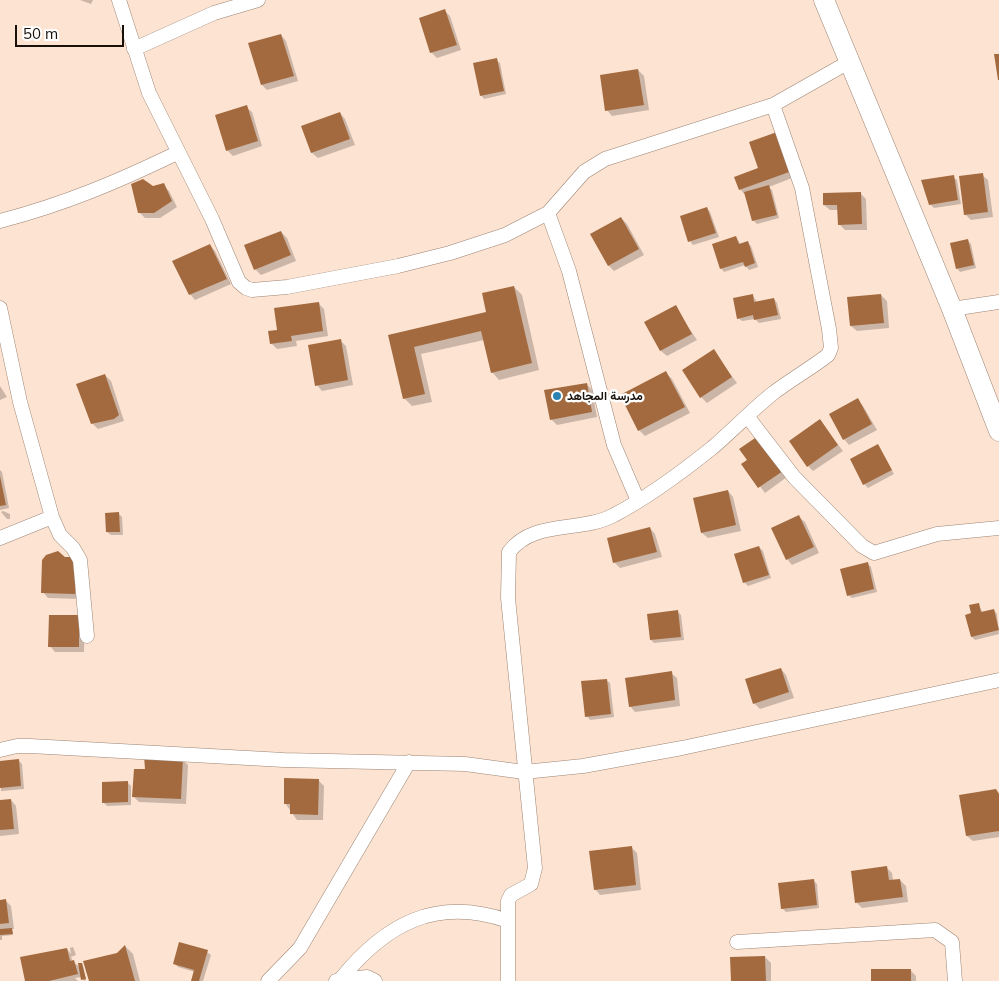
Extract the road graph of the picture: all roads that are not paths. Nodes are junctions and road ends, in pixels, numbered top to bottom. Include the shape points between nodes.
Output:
1 (119, 0) edge
2 (258, 0) edge
3 (824, 0) edge
4 (134, 49) junction
5 (849, 62) junction
6 (773, 105) junction
7 (177, 153) junction
8 (548, 213) junction
9 (0, 221) edge
10 (999, 302) edge
11 (0, 308) edge
12 (952, 309) junction
13 (747, 416) junction
14 (999, 431) edge
15 (638, 501) junction
16 (52, 517) junction
17 (999, 528) edge
18 (0, 538) edge
19 (86, 636) dead end
20 (999, 680) edge
21 (0, 750) edge
22 (409, 762) junction
23 (524, 772) junction
24 (508, 921) junction
25 (737, 942) dead end
26 (268, 981) edge
27 (338, 981) edge
28 (375, 981) edge
29 (508, 981) edge
30 (955, 981) edge

1 - 4 street
2 - 4 street via 214,12
3 - 5 main road
4 - 7 street via 149,93
5 - 6 street
5 - 12 main road
6 - 8 street via 605,159 584,172
6 - 13 street via 804,196 831,348 828,355 772,394
7 - 8 street via 212,219 239,282 252,290 286,287 450,253 505,235
7 - 9 street via 114,184 51,208
8 - 15 street via 569,271 614,445
10 - 12 street
11 - 16 street via 20,402
12 - 14 main road
13 - 15 street via 711,448
13 - 17 street via 794,477 856,540 874,552 937,534
15 - 23 street via 602,520 532,535 515,544 509,552 508,598
16 - 18 street
16 - 19 street via 60,535 80,560
20 - 23 street via 682,748 583,766
21 - 22 street via 30,746 206,756
22 - 23 street via 488,765
22 - 26 street via 300,948
23 - 24 street via 531,812 534,876 531,884 511,895
24 - 27 street via 477,913 426,915 377,939
24 - 29 street
25 - 30 street via 935,930 952,942
27 - 28 street via 368,977

